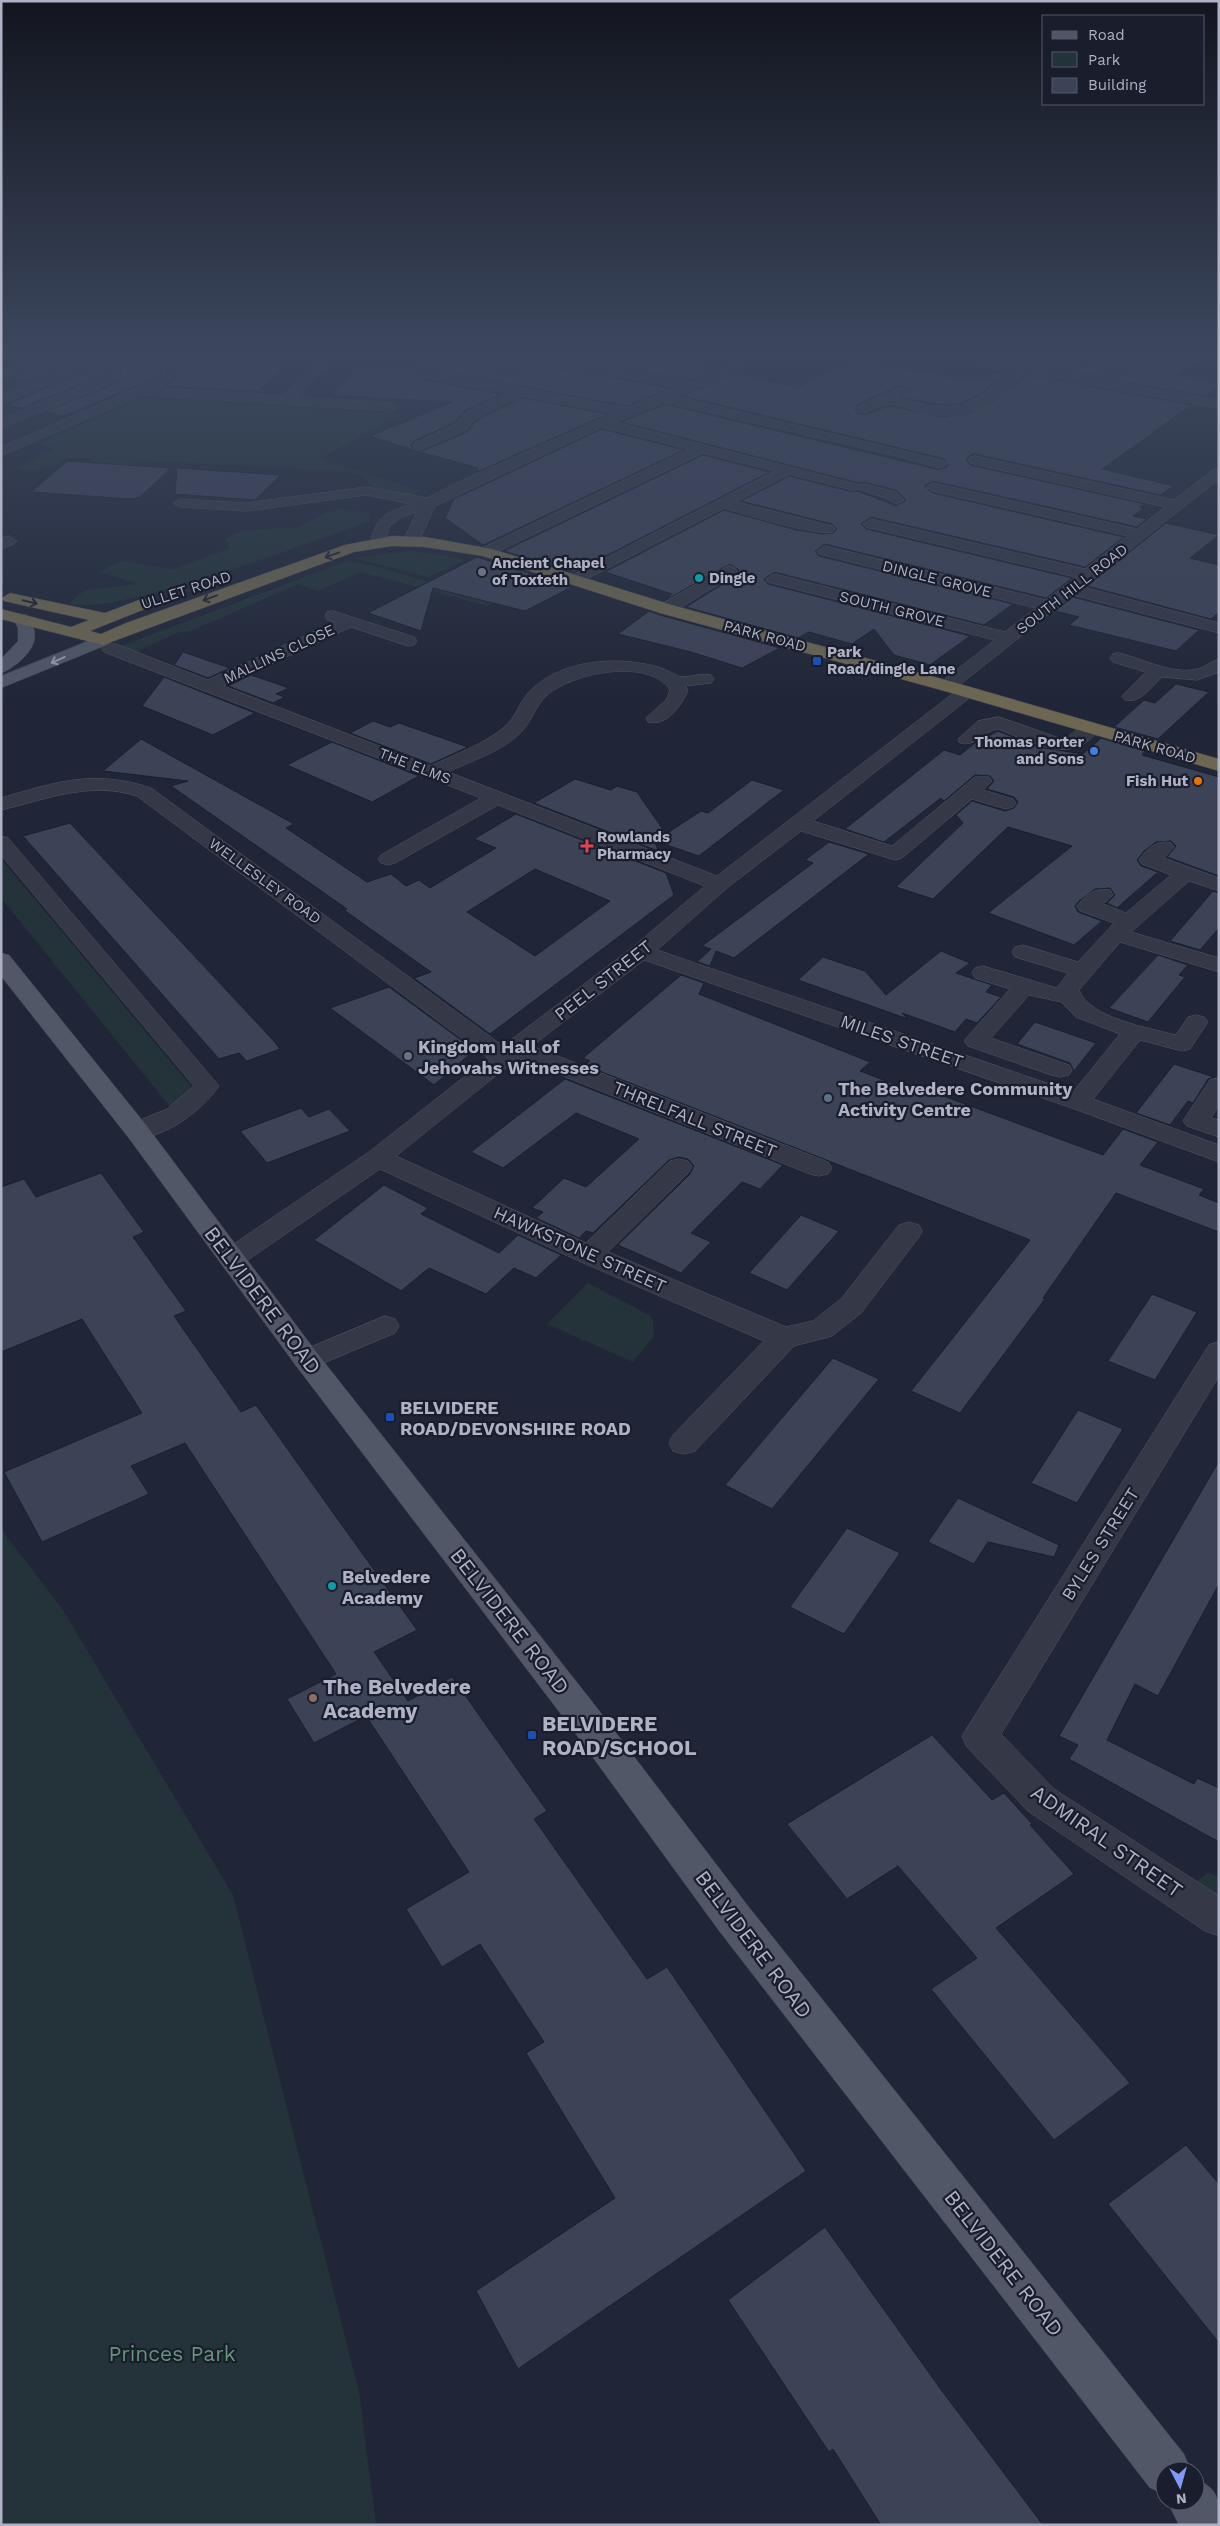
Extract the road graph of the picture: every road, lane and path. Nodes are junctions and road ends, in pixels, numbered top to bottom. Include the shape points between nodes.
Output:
1 (499, 469) edge
2 (659, 469) edge
3 (783, 469) edge
4 (1014, 469) edge
5 (787, 470) junction
6 (1214, 479) edge
7 (933, 487) dead end
8 (894, 498) dead end
9 (180, 503) dead end
10 (430, 503) junction
11 (725, 504) junction
12 (1174, 505) junction
13 (871, 524) dead end
14 (827, 530) dead end
15 (1141, 534) junction
16 (413, 535) junction
17 (380, 536) junction
18 (826, 551) dead end
19 (486, 552) junction
20 (729, 571) dead end
21 (1088, 575) junction
22 (219, 579) dead end
23 (774, 579) dead end
24 (575, 580) junction
25 (1072, 589) junction
26 (1, 596) edge
27 (163, 597) dead end
28 (1049, 606) junction
29 (666, 609) junction
30 (325, 613) dead end
31 (1, 614) edge
32 (104, 618) junction
33 (21, 620) junction
34 (349, 622) junction
35 (132, 627) junction
36 (1219, 628) edge
37 (76, 631) junction
38 (1009, 638) junction
39 (408, 641) dead end
40 (106, 644) junction
41 (1119, 658) dead end
42 (1219, 664) edge
43 (1, 668) edge
44 (1159, 670) junction
45 (1, 677) edge
46 (705, 678) dead end
47 (675, 682) junction
48 (1, 683) edge
49 (208, 686) junction
50 (956, 689) junction
51 (1131, 696) dead end
52 (655, 718) dead end
53 (1091, 728) junction
54 (967, 739) dead end
55 (1219, 765) edge
56 (432, 773) junction
57 (496, 798) junction
58 (1, 804) edge
59 (1006, 804) dead end
60 (798, 823) junction
61 (1, 842) edge
62 (1164, 847) dead end
63 (388, 859) dead end
64 (1185, 874) junction
65 (720, 884) junction
66 (1219, 885) edge
67 (1102, 895) dead end
68 (1123, 928) junction
69 (641, 952) junction
70 (1023, 952) dead end
71 (1, 960) edge
72 (1219, 965) edge
73 (1084, 971) junction
74 (983, 973) dead end
75 (1025, 986) junction
76 (1068, 996) junction
77 (1196, 1022) dead end
78 (1135, 1031) junction
79 (510, 1053) junction
80 (1046, 1065) dead end
81 (1219, 1085) edge
82 (1078, 1102) junction
83 (1219, 1129) edge
84 (137, 1131) junction
85 (1219, 1154) edge
86 (378, 1158) junction
87 (679, 1167) dead end
88 (820, 1168) dead end
89 (909, 1231) dead end
90 (589, 1255) junction
91 (232, 1258) junction
92 (385, 1326) dead end
93 (784, 1338) junction
94 (1219, 1352) edge
95 (307, 1360) junction
96 (684, 1443) dead end
97 (980, 1736) joint
98 (1219, 1918) edge
99 (1159, 2461) edge
100 (1198, 2511) edge
101 (1209, 2525) edge

1 - 10 street
2 - 19 street
3 - 5 street
4 - 12 street
5 - 8 street
5 - 11 street
6 - 12 street, SOUTH HILL ROAD
7 - 15 street
9 - 10 street via 260,506 366,491
10 - 16 street
10 - 17 street via 386,520
11 - 14 street
11 - 24 street
12 - 15 street, SOUTH HILL ROAD
13 - 21 street
15 - 21 street, SOUTH HILL ROAD
16 - 17 highway, PARK ROAD
16 - 19 highway, PARK ROAD
17 - 22 highway, ULLET ROAD via 357,534
17 -> 35 highway, ULLET ROAD
18 - 28 street, DINGLE GROVE
19 - 24 highway, PARK ROAD
20 - 29 street
21 - 25 street, SOUTH HILL ROAD
23 - 38 street, SOUTH GROVE
24 - 29 highway, PARK ROAD
25 - 28 street, SOUTH HILL ROAD
25 - 36 street
26 -> 32 highway
27 - 32 highway, ULLET ROAD
28 - 38 street, SOUTH HILL ROAD
29 - 50 highway, PARK ROAD
30 - 34 street, MALLINS CLOSE
31 - 33 highway
32 - 35 highway
32 - 37 highway, ULLET ROAD
33 - 37 highway
33 - 43 main road via 28,632 27,643
34 - 39 street, MALLINS CLOSE
34 - 49 street, MALLINS CLOSE
35 - 40 highway, ULLET ROAD
37 - 40 highway
37 - 45 main road, ULLET ROAD
38 - 50 street, SOUTH HILL ROAD
40 -> 48 main road, ULLET ROAD
40 - 49 street, THE ELMS
41 - 44 street
42 - 44 street via 1206,672 1193,674
44 - 51 street
46 - 47 street
47 - 52 street via 679,689 678,698 673,707
47 - 56 street via 645,668 604,659 567,675 535,696 524,716 507,735
49 - 56 street, THE ELMS
50 - 53 highway, PARK ROAD
50 - 60 street, PEEL STREET
53 - 54 street via 1070,745 999,723 985,725
53 - 55 highway, PARK ROAD
56 - 57 street, THE ELMS
57 - 63 street
57 - 65 street, THE ELMS
58 - 79 street, WELLESLEY ROAD via 67,786 91,783 114,783 144,792
59 - 60 street via 976,786 888,860
60 - 65 street, PEEL STREET
61 - 84 street via 207,1086 184,1111 165,1122
62 - 64 street via 1149,860
64 - 66 street
64 - 68 street
65 - 69 street, PEEL STREET
67 - 68 street via 1088,906
68 - 72 street
68 - 73 street
69 - 79 street, PEEL STREET
69 - 82 street, MILES STREET
70 - 73 street
71 - 84 main road, BELVIDERE ROAD
73 - 76 street via 1067,989
74 - 75 street
75 - 76 street
75 - 80 street via 976,1041
76 - 78 street via 1085,1012
77 - 78 street via 1182,1044
78 - 82 street
79 - 86 street, PEEL STREET
79 - 88 street, THRELFALL STREET
81 - 83 street via 1196,1121
82 - 85 street, MILES STREET
84 - 91 main road, BELVIDERE ROAD
86 - 90 street, HAWKSTONE STREET
86 - 91 street, PEEL STREET
87 - 90 street
89 - 93 street via 851,1306 822,1329
90 - 93 street, HAWKSTONE STREET
91 - 95 main road, BELVIDERE ROAD
92 - 95 street
93 - 96 street
94 - 97 street, BYLES STREET
95 - 99 main road, BELVIDERE ROAD via 582,1715 734,1919
97 - 98 street, ADMIRAL STREET via 1041,1800
100 - 101 main road

